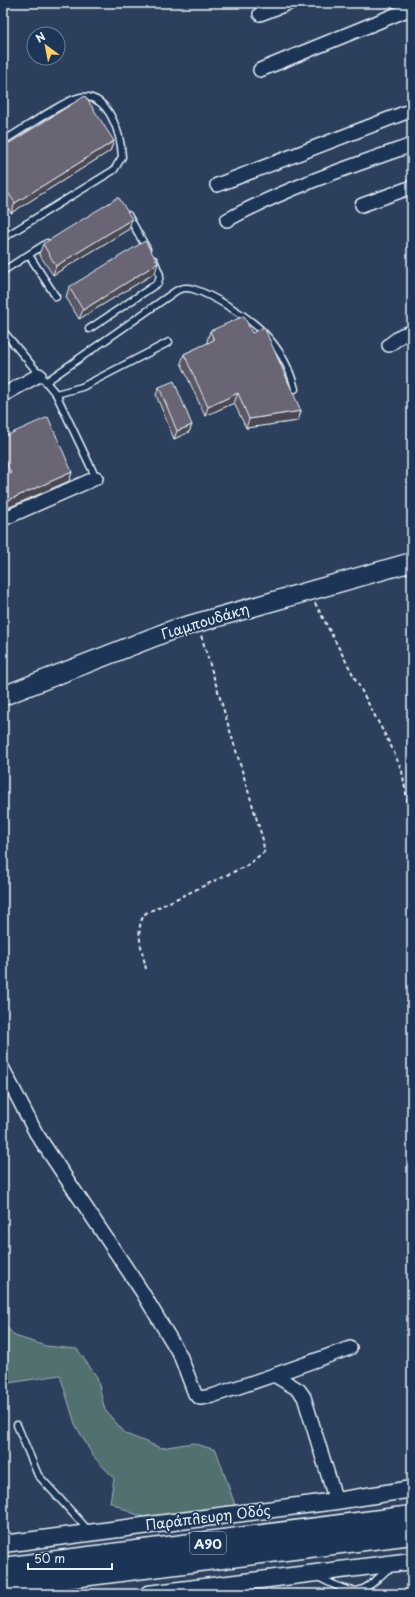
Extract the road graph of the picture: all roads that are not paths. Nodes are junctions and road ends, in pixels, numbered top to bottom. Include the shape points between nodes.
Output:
1 (289, 3) edge
2 (412, 8) edge
3 (260, 14) dead end
4 (260, 70) dead end
5 (412, 110) edge
6 (3, 141) edge
7 (412, 145) edge
8 (217, 185) dead end
9 (412, 187) edge
10 (362, 205) dead end
11 (126, 211) edge
12 (226, 220) dead end
13 (3, 238) edge
14 (54, 239) edge
15 (29, 255) junction
16 (3, 271) edge
17 (56, 297) dead end
18 (89, 329) dead end
19 (3, 331) edge
20 (412, 332) edge
21 (169, 342) dead end
22 (389, 345) dead end
23 (43, 378) junction
24 (294, 389) dead end
25 (56, 394) junction
26 (3, 395) edge
27 (96, 478) joint
28 (3, 519) edge
29 (412, 562) edge
30 (3, 696) edge
31 (3, 1069) edge
32 (350, 1348) dead end
33 (274, 1375) junction
34 (17, 1425) dead end
35 (412, 1489) edge
36 (336, 1501) junction
37 (412, 1517) edge
38 (90, 1532) junction
39 (412, 1533) edge
40 (6, 1539) edge
41 (412, 1561) edge
42 (394, 1563) junction
43 (3, 1569) edge
44 (311, 1574) junction
45 (3, 1585) edge
46 (360, 1593) edge
47 (412, 1593) edge
48 (148, 1594) edge
49 (405, 1594) edge

1 - 3 street
2 - 4 street
5 - 8 street
6 - 13 lane via 69,101 89,97 105,108 111,116 119,136 122,157 114,170
7 - 12 street via 336,171 263,201
9 - 10 street
11 - 18 lane via 159,270 160,279 158,283
14 - 15 lane
15 - 16 lane
15 - 17 lane
19 - 23 lane
20 - 22 street
21 - 25 lane via 82,387
23 - 24 lane via 173,292 184,288 194,289 232,308 263,332 286,364
23 - 25 lane
23 - 26 street
25 - 27 lane
27 - 28 street
29 - 30 main road, Γιαμπουδάκη via 172,630
31 - 33 street via 36,1133 141,1290 180,1355 195,1394 200,1398 212,1396
32 - 33 street
33 - 36 street via 299,1390 304,1397
34 - 38 lane via 38,1475
35 - 36 street, Παράπλευρη Οδός
36 - 38 street, Παράπλευρη Οδός
37 - 43 highway, Α90
38 - 40 street, Παράπλευρη Οδός
39 - 45 highway, Α90
41 - 42 street
42 - 44 street
42 - 46 lane via 373,1586
44 - 46 lane via 345,1591
44 - 48 street
47 - 49 lane

